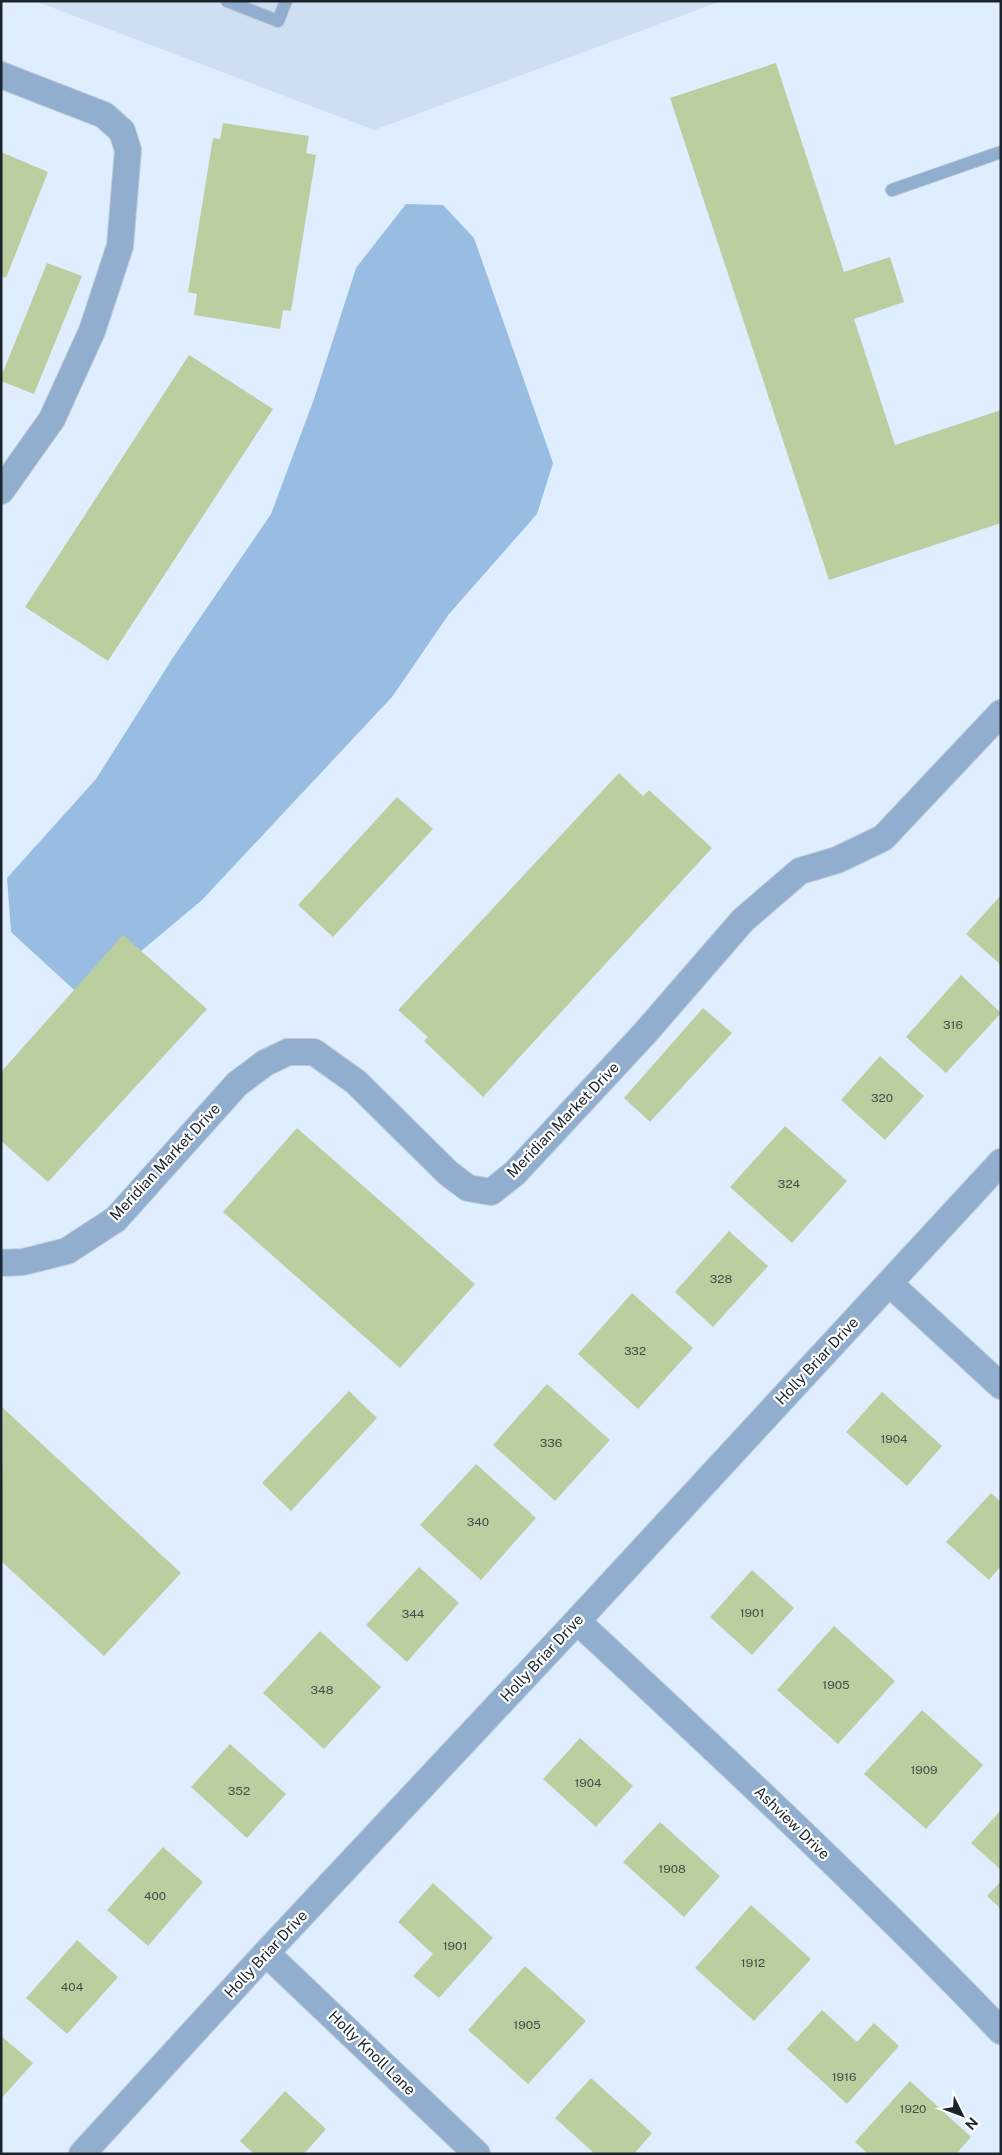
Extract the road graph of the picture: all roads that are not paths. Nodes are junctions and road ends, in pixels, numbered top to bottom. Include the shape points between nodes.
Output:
1 (227, 1) edge
2 (286, 1) edge
3 (1, 75) edge
4 (1001, 152) edge
5 (892, 190) dead end
6 (1, 491) edge
7 (1001, 713) edge
8 (1001, 1162) edge
9 (1, 1263) edge
10 (890, 1283) junction
11 (1001, 1386) edge
12 (577, 1622) junction
13 (266, 1953) junction
14 (1001, 2030) edge
15 (82, 2154) edge
16 (477, 2154) edge

1 - 2 lane via 278,21
3 - 6 street via 104,115 122,131 128,150 120,246 92,331 52,419
4 - 5 lane
7 - 9 street, Meridian Market Drive via 883,838 837,860 800,871 743,920 645,1033 515,1173 491,1192 468,1188 448,1173 356,1082 314,1052 288,1052 237,1084 116,1219 67,1251 23,1262
8 - 10 street, Holly Briar Drive
10 - 11 street
10 - 12 street, Holly Briar Drive
12 - 13 street, Holly Briar Drive
12 - 14 street, Ashview Drive via 916,1942
13 - 15 street, Holly Briar Drive
13 - 16 street, Holly Knoll Lane

